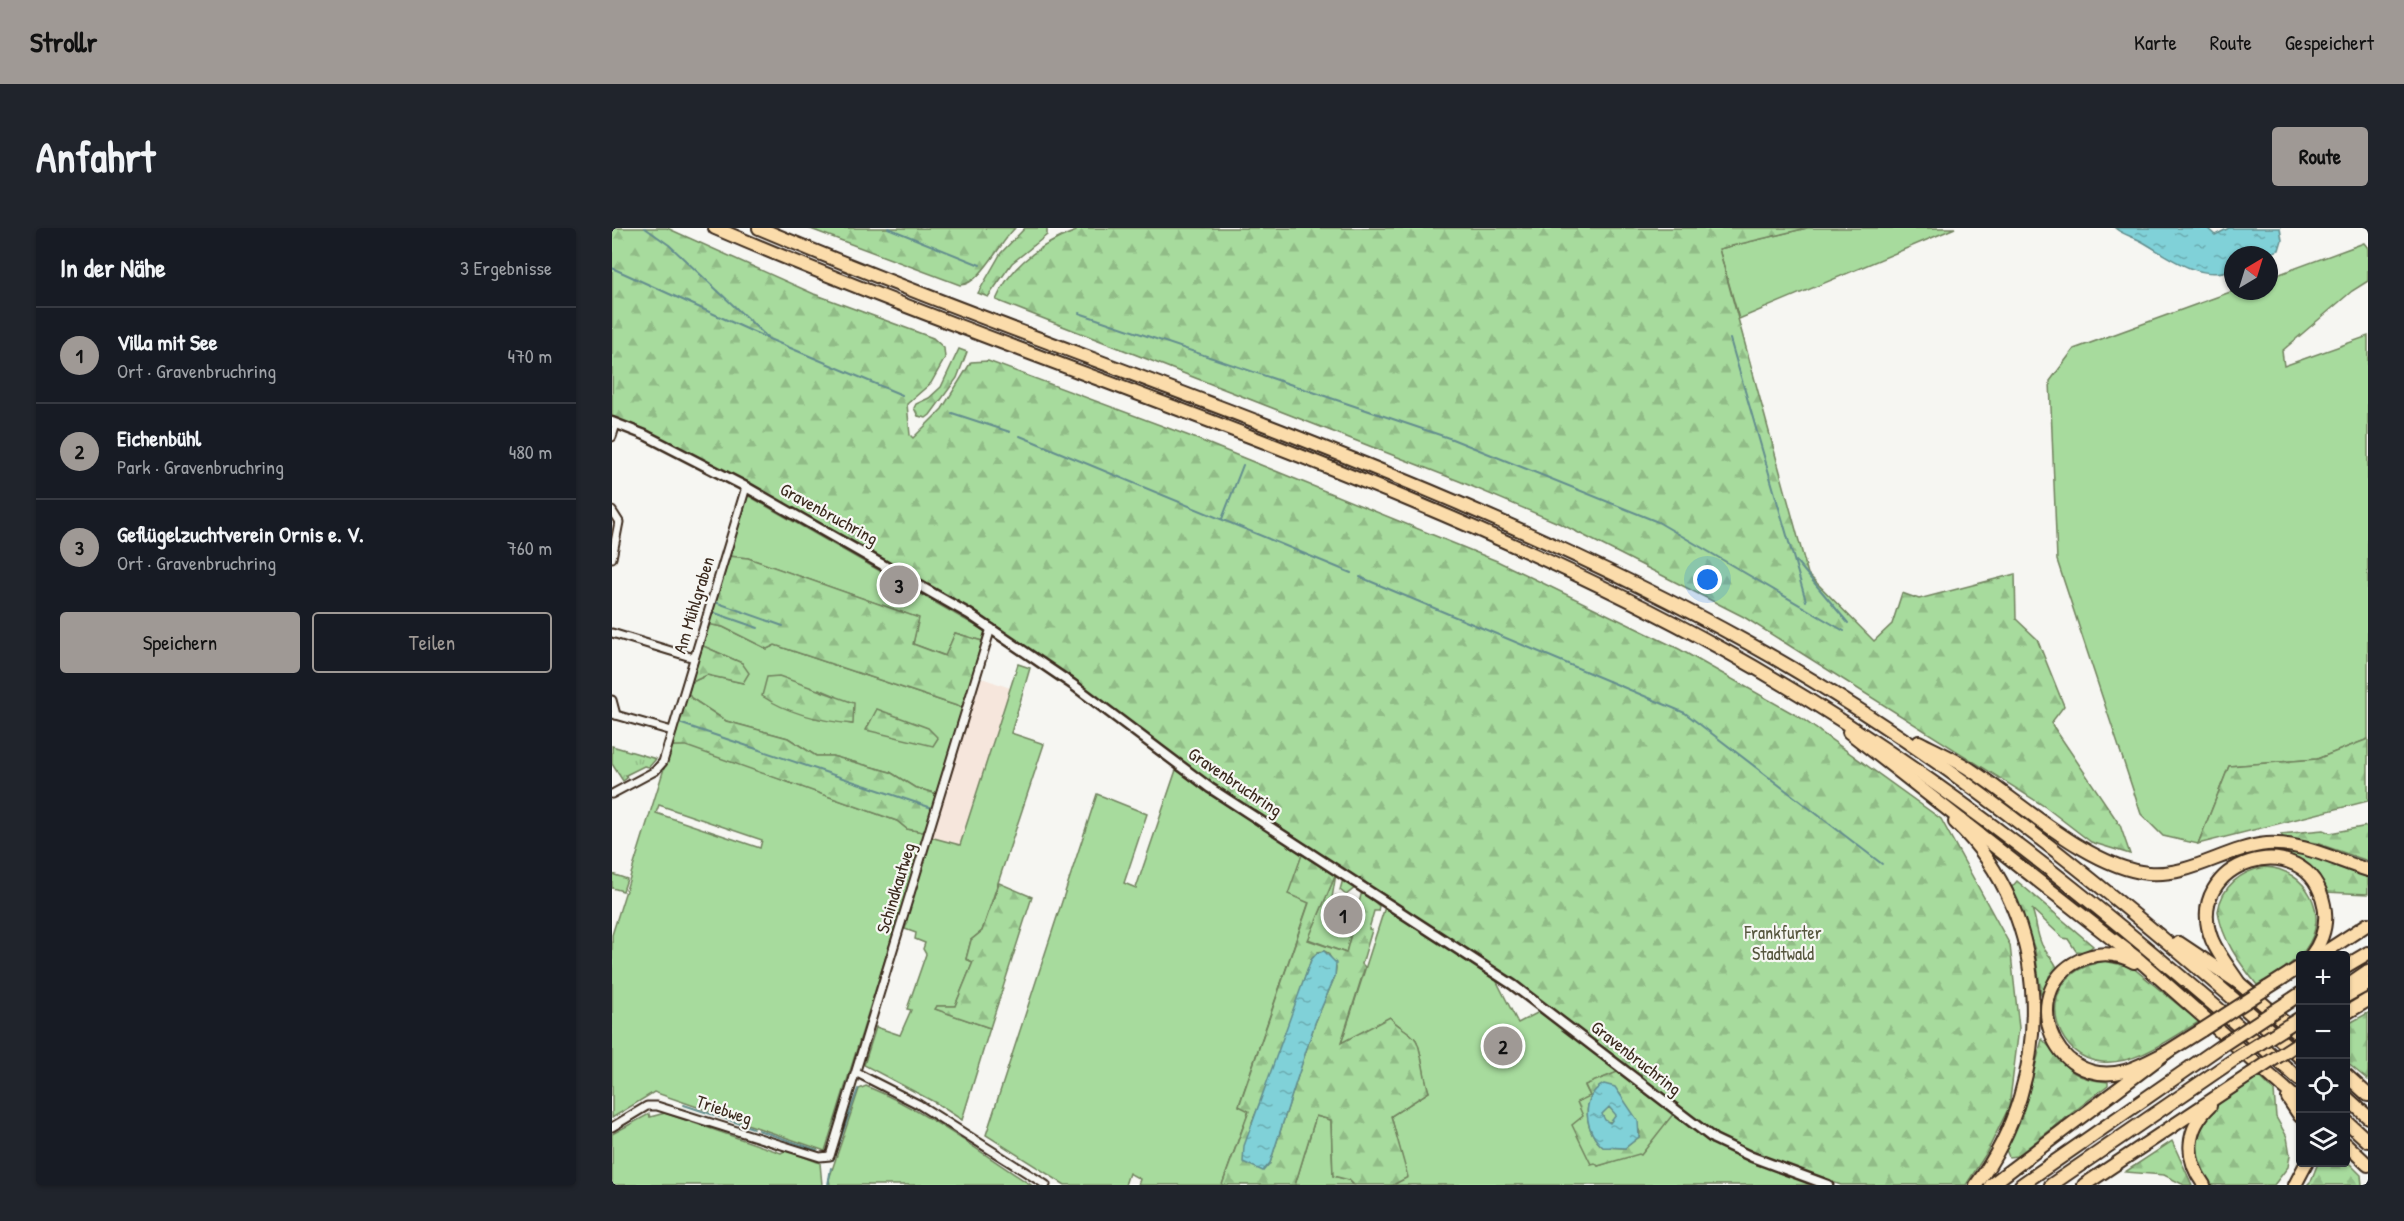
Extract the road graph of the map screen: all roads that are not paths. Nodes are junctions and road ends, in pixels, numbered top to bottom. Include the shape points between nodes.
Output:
1 (715, 228) edge
2 (759, 228) edge
3 (614, 423) edge
4 (612, 437) edge
5 (746, 487) junction
6 (612, 511) edge
7 (612, 558) edge
8 (991, 628) junction
9 (612, 633) edge
10 (694, 658) junction
11 (612, 700) edge
12 (1816, 704) junction
13 (614, 714) edge
14 (1873, 718) junction
15 (672, 731) junction
16 (1925, 791) junction
17 (612, 794) edge
18 (2368, 870) edge
19 (2138, 917) junction
20 (2368, 924) edge
21 (2314, 951) edge
22 (2327, 951) edge
23 (2368, 953) edge
24 (2350, 964) edge
25 (2296, 970) edge
26 (2368, 971) edge
27 (2240, 983) junction
28 (2350, 983) edge
29 (2368, 984) edge
30 (2171, 987) junction
31 (2350, 994) edge
32 (2296, 997) edge
33 (2368, 1000) edge
34 (2350, 1011) edge
35 (2296, 1020) edge
36 (2296, 1032) edge
37 (2296, 1045) edge
38 (2167, 1053) junction
39 (2296, 1053) edge
40 (857, 1073) junction
41 (2272, 1075) junction
42 (2296, 1076) edge
43 (2350, 1079) edge
44 (2230, 1088) junction
45 (2365, 1092) edge
46 (2296, 1097) edge
47 (2350, 1101) edge
48 (2299, 1113) edge
49 (2368, 1117) edge
50 (2350, 1125) edge
51 (612, 1127) edge
52 (2368, 1141) edge
53 (2350, 1148) edge
54 (830, 1156) joint
55 (2368, 1165) edge
56 (2304, 1167) edge
57 (1046, 1185) edge
58 (1828, 1185) edge
59 (1976, 1185) edge
60 (1991, 1185) edge
61 (2021, 1185) edge
62 (2051, 1185) edge
63 (2084, 1185) edge
64 (2204, 1185) edge
65 (2295, 1185) edge

1 - 12 highway via 814,270 1390,492 1495,537 1656,614
2 - 14 highway via 1496,519 1696,615
3 - 4 street
3 - 5 street, Gravenbruchring
5 - 8 street, Gravenbruchring
5 - 10 street, Am Mühlgraben
6 - 7 street via 619,522
8 - 40 street, Schindkautweg
8 - 58 street, Gravenbruchring via 1210,788 1513,985 1714,1138 1752,1157
9 - 10 street
10 - 15 street, Am Mühlgraben
11 - 13 street
12 - 16 highway
12 - 42 highway via 1915,768 2034,857
13 - 15 street
14 - 18 highway via 1970,769 2086,849 2123,868 2147,873 2176,872 2245,848 2279,844 2308,849
14 - 19 highway via 1959,778
15 - 17 street, Am Mühlgraben via 659,768
16 - 30 highway
16 - 59 highway via 1972,840 2000,882 2022,934 2031,977 2033,1034 2026,1083 2014,1120
19 - 27 highway
19 - 39 highway
20 - 22 highway
21 - 27 highway via 2322,939 2325,922 2323,899 2316,884 2285,861 2265,858 2243,863 2226,874 2217,886 2208,917 2212,940
23 - 24 highway
25 - 38 highway, bridge
26 - 28 highway
27 - 36 highway
29 - 31 highway
30 - 38 highway via 2125,957 2097,954 2068,968 2055,983 2047,1006 2048,1025 2060,1051 2086,1070 2125,1071
30 - 41 highway
32 - 61 highway, bridge
33 - 34 highway
35 - 62 highway, bridge
37 - 44 highway, bridge
38 - 60 highway
40 - 54 street, Schindkautweg
40 - 57 street via 918,1104
41 - 46 highway
41 - 48 highway
43 - 45 highway
44 - 63 highway
44 - 64 highway via 2199,1117 2191,1136 2193,1166
47 - 49 highway
50 - 52 highway
51 - 54 street, Triebweg via 647,1106 657,1106
53 - 55 highway
56 - 65 highway

